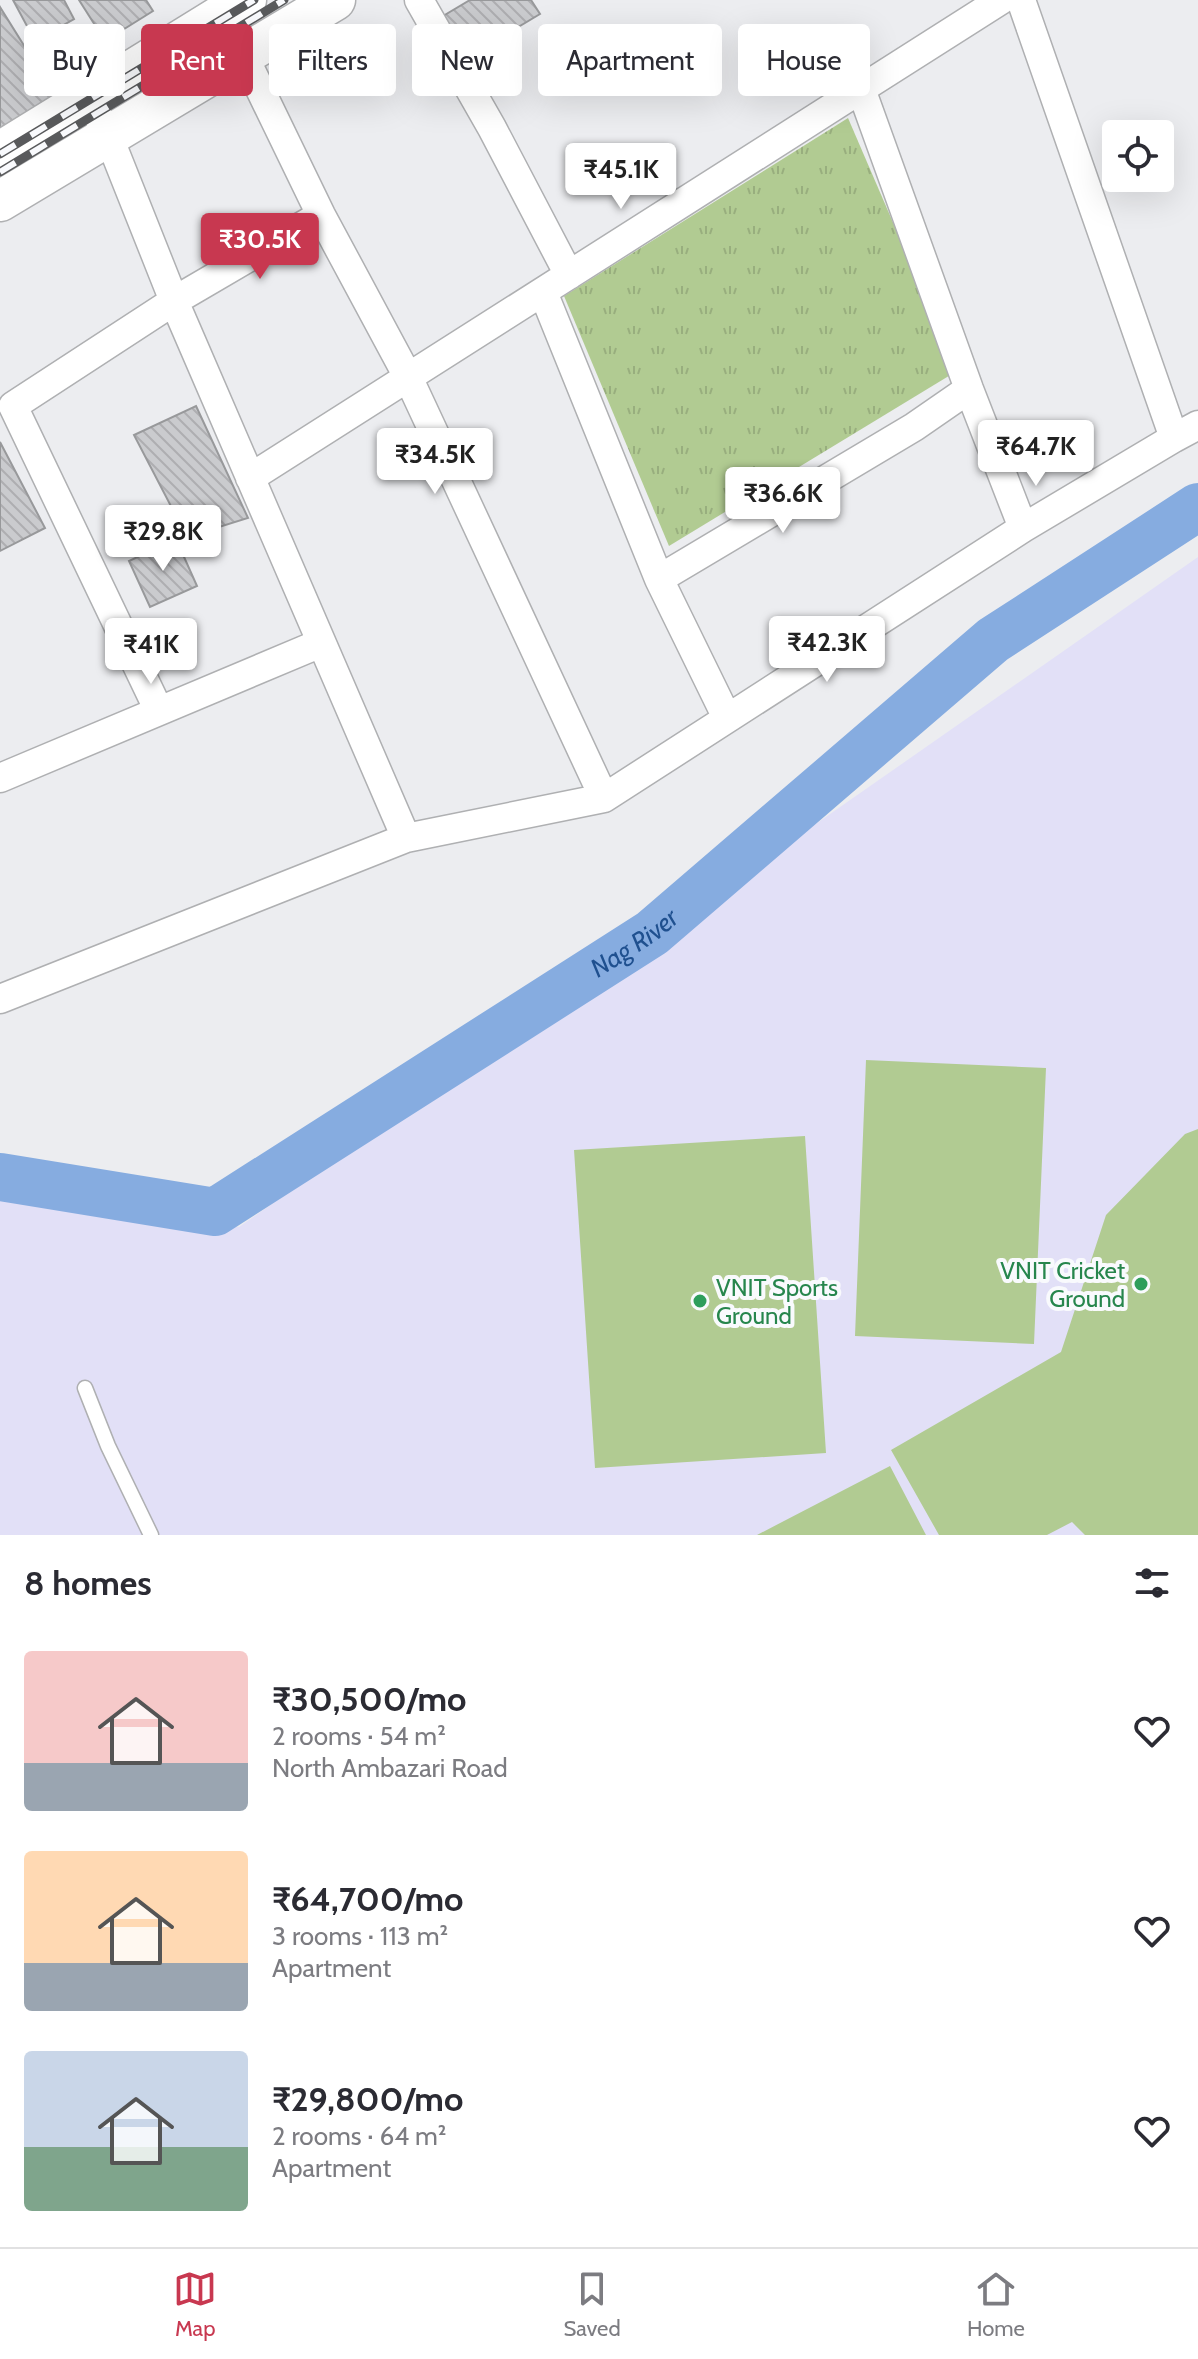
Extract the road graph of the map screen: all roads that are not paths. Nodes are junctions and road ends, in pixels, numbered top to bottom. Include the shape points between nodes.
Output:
1 (246, 0) edge
2 (335, 0) edge
3 (419, 0) edge
4 (1001, 0) edge
5 (1021, 0) edge
6 (253, 48) edge
7 (253, 75) edge
8 (870, 83) edge
9 (173, 96) edge
10 (850, 96) edge
11 (864, 96) edge
12 (88, 98) junction
13 (108, 135) junction
14 (0, 152) edge
15 (0, 201) edge
16 (321, 215) junction
17 (569, 275) junction
18 (543, 292) junction
19 (174, 301) junction
20 (408, 377) junction
21 (969, 389) junction
22 (1186, 431) edge
23 (250, 478) junction
24 (1023, 528) junction
25 (659, 579) junction
26 (321, 643) junction
27 (159, 711) junction
28 (727, 718) junction
29 (0, 778) edge
30 (604, 798) junction
31 (406, 838) junction
32 (0, 999) edge
33 (85, 1388) dead end
34 (151, 1535) edge

1 - 12 main road
2 - 6 main road
3 - 17 street
4 - 8 street
5 - 22 street
7 - 16 street
9 - 13 main road
10 - 17 street
11 - 21 street
12 - 13 street
12 - 14 main road
13 - 15 main road
13 - 19 street
16 - 19 street
16 - 20 street
17 - 18 street
18 - 20 street
18 - 25 street
19 - 23 street
19 - 27 street via 13,406
20 - 23 street
20 - 30 street
21 - 24 street
21 - 25 street
22 - 24 street
23 - 26 street
24 - 28 street
25 - 28 street
26 - 27 street
26 - 31 street
27 - 29 street
28 - 30 street
30 - 31 street
31 - 32 street
33 - 34 lane

